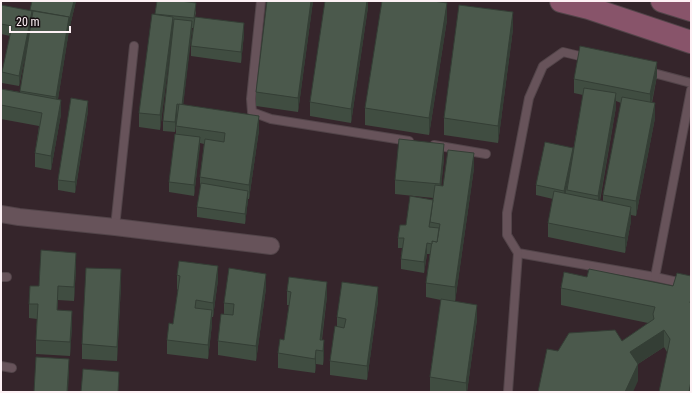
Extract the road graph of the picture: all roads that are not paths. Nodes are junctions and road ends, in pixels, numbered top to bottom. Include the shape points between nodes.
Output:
1 (261, 1) edge
2 (561, 1) edge
3 (662, 1) edge
4 (691, 10) edge
5 (691, 42) edge
6 (134, 46) dead end
7 (594, 59) edge
8 (639, 70) edge
9 (691, 83) edge
10 (691, 90) edge
11 (486, 154) dead end
12 (1, 214) edge
13 (115, 226) junction
14 (271, 246) dead end
15 (518, 253) junction
16 (655, 277) junction
17 (691, 285) edge
18 (1, 366) edge
19 (12, 368) dead end
20 (508, 392) edge

1 - 11 lane via 251,99 252,112 271,119
2 - 5 main road via 590,8
3 - 4 main road
6 - 13 lane
7 - 15 lane via 563,52 544,66 529,98 507,213 507,235
8 - 9 lane
10 - 16 lane
12 - 13 street
13 - 14 street
15 - 16 lane
15 - 20 lane
16 - 17 lane
18 - 19 lane

